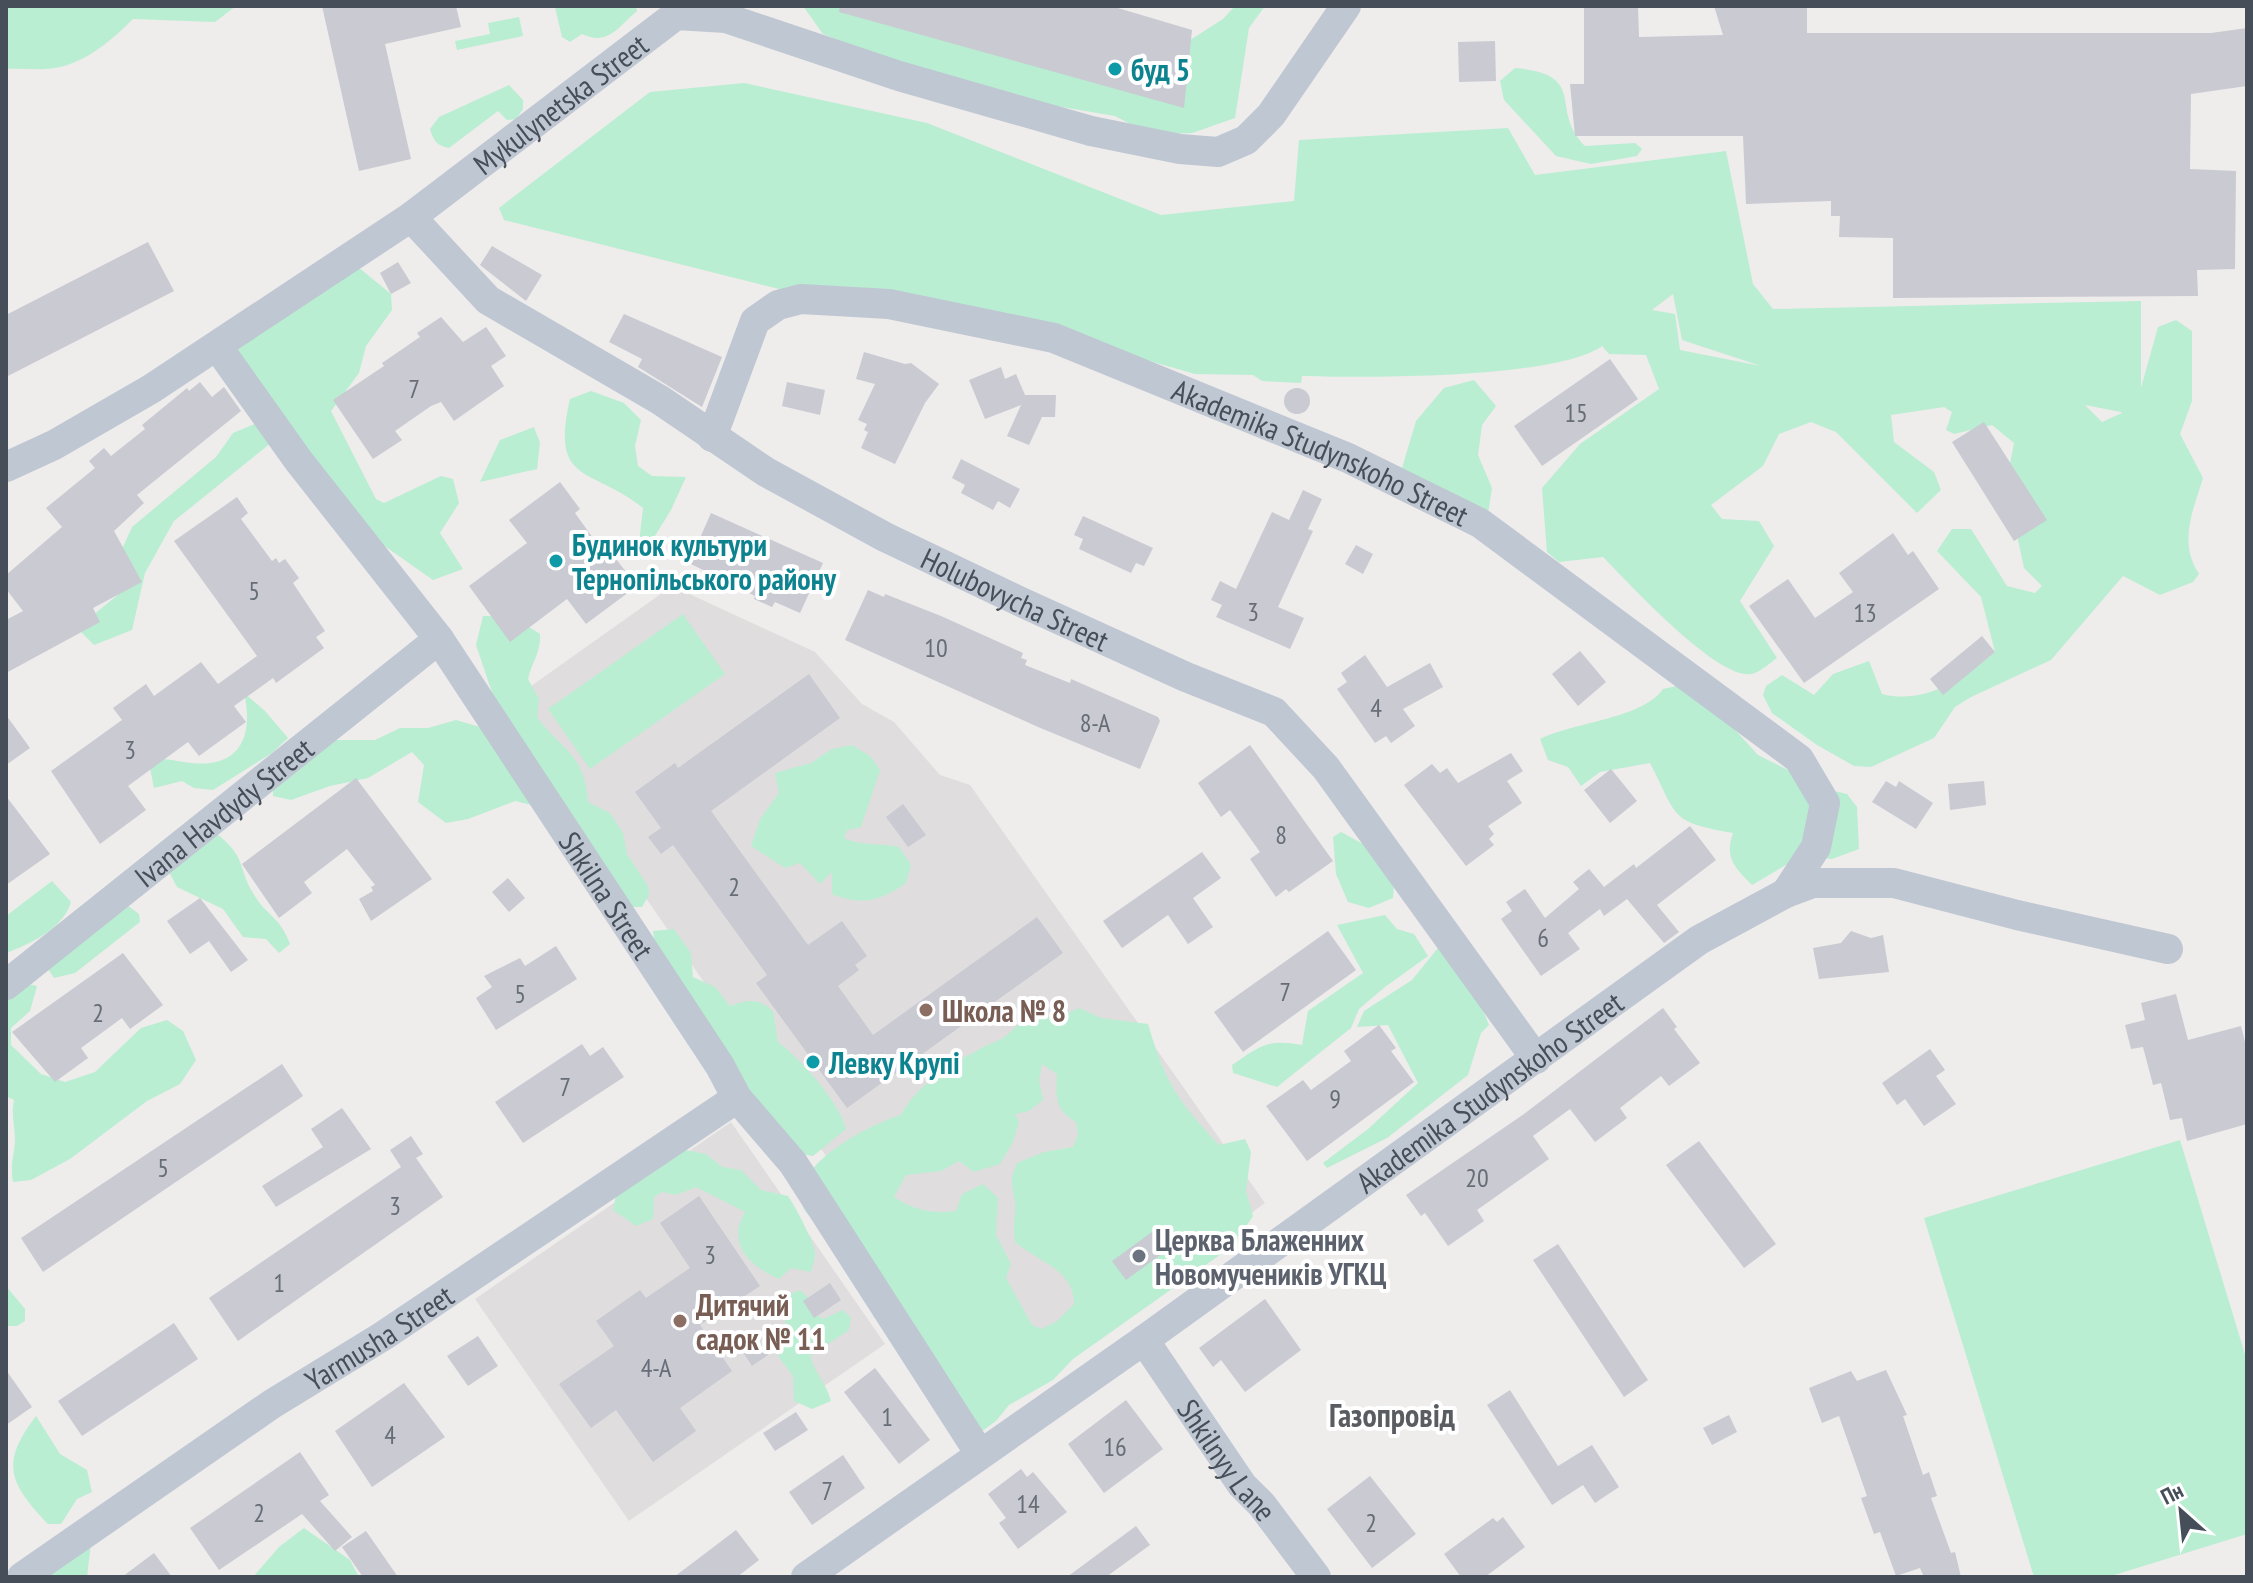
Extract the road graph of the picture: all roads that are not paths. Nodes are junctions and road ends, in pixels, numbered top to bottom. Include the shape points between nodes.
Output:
1 (1346, 6) edge
2 (411, 217) junction
3 (217, 346) junction
4 (712, 437) junction
5 (6, 467) edge
6 (439, 639) junction
7 (1786, 893) junction
8 (2168, 949) dead end
9 (6, 985) edge
10 (1536, 1059) junction
11 (737, 1098) junction
12 (1144, 1340) junction
13 (980, 1454) junction
14 (22, 1577) edge
15 (806, 1577) edge
16 (1316, 1577) edge

1 - 2 street, Mykulynetska Street via 1271,115 1246,140 1218,152 1091,131 899,76 726,18 676,15
2 - 3 street, Mykulynetska Street
2 - 4 street, Holubovycha Street via 488,300 660,400
3 - 5 street, Mykulynetska Street via 54,445
3 - 6 street, Shkilna Street via 298,460
4 - 7 street, Akademika Studynskoho Street via 755,321 778,305 801,299 889,304 1054,338 1348,458 1480,523 1799,759 1825,803 1816,847
4 - 10 street, Holubovycha Street via 885,537 1172,671 1274,712 1326,768
6 - 9 street, Ivana Havdydy Street
6 - 11 street, Shkilna Street
7 - 8 street, Akademika Studynskoho Street via 1813,883 1894,883
7 - 10 street, Akademika Studynskoho Street via 1699,940
10 - 12 street, Akademika Studynskoho Street
11 - 13 street, Shkilna Street via 793,1163
11 - 14 street, Yarmusha Street via 383,1336 272,1404
12 - 13 street, Akademika Studynskoho Street
12 - 16 street, Shkilnyy Lane via 1242,1485
13 - 15 street, Akademika Studynskoho Street

